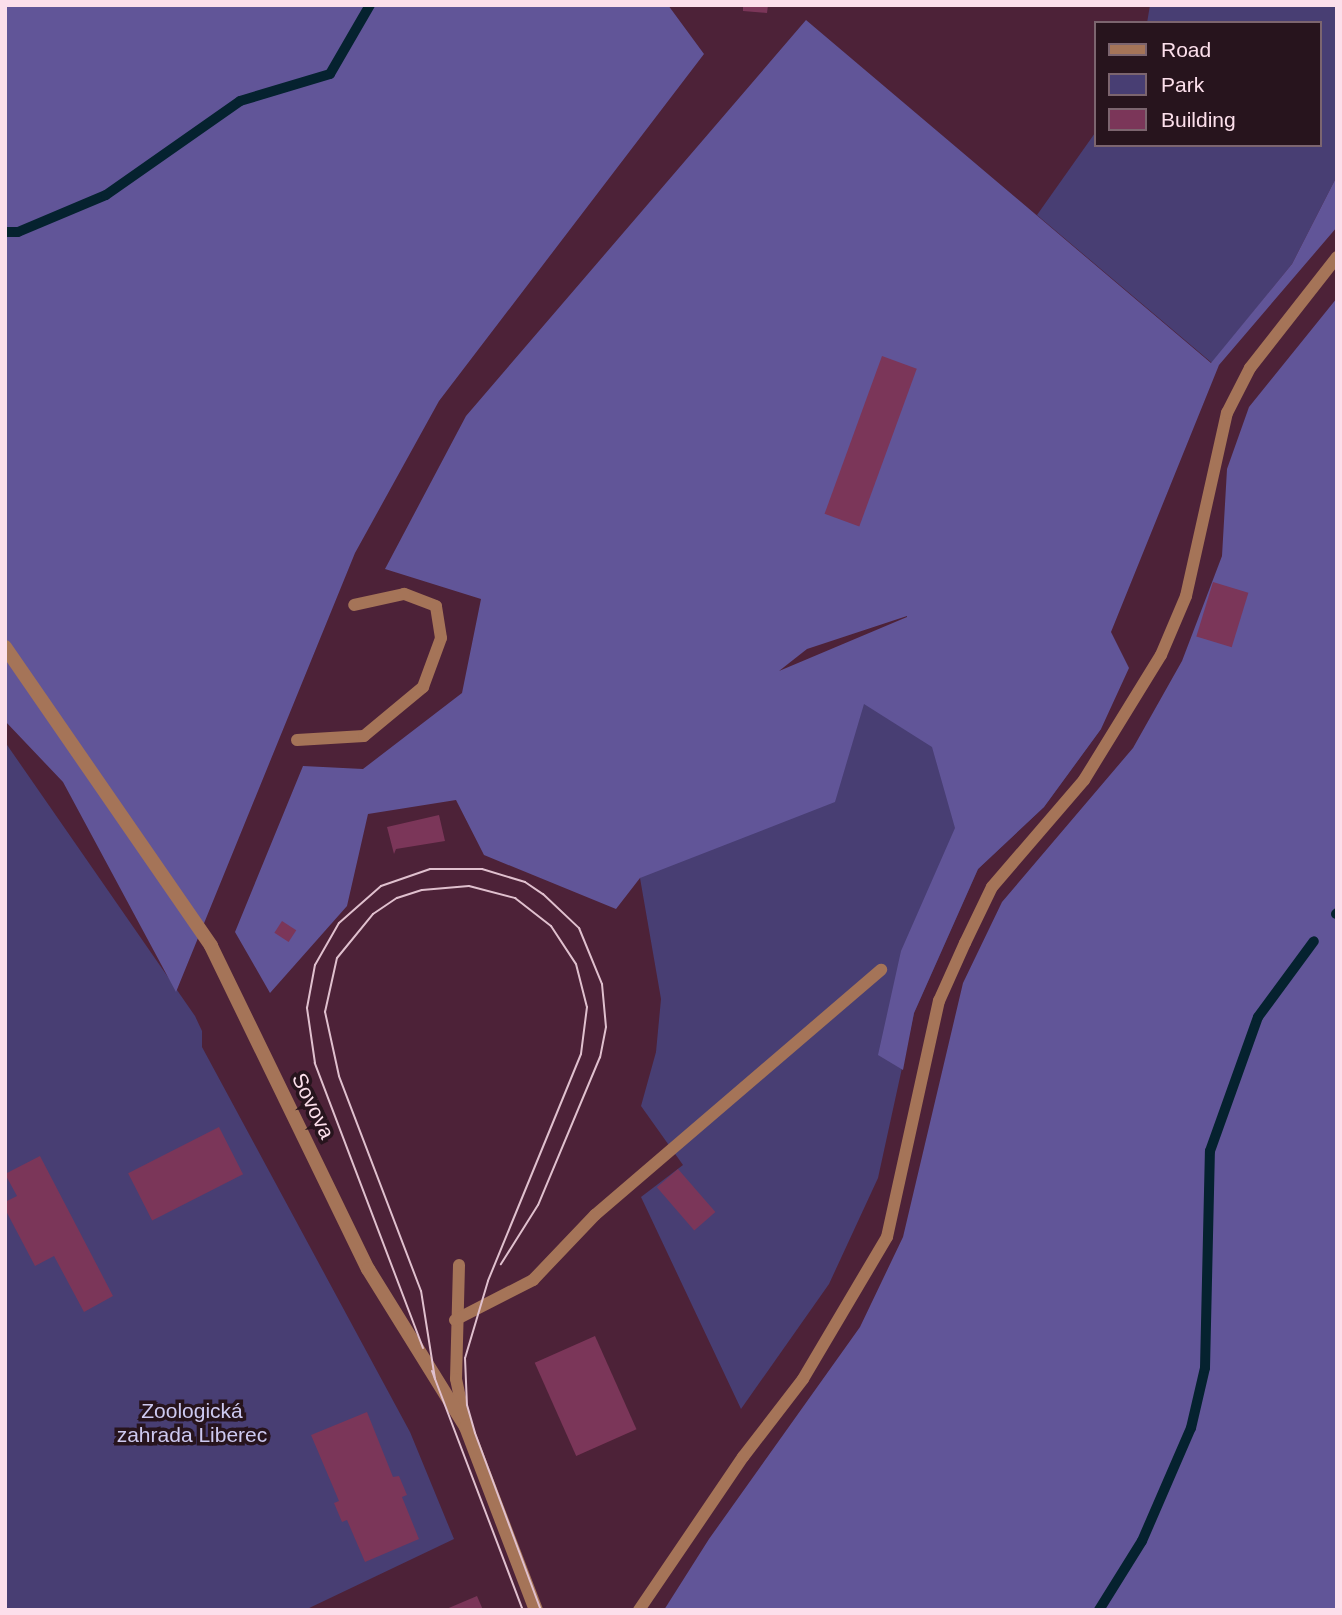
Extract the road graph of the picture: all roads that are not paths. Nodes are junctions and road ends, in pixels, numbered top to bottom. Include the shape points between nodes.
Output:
1 (1337, 257) edge
2 (354, 605) dead end
3 (5, 647) edge
4 (297, 740) dead end
5 (881, 970) dead end
6 (459, 1265) dead end
7 (455, 1320) junction
8 (466, 1427) junction
9 (536, 1610) edge
10 (639, 1610) edge

1 - 10 lane via 1250,368 1227,412 1186,596 1161,655 1084,780 992,887 965,943 939,1001 887,1237 803,1379 743,1457
2 - 4 lane via 404,594 436,606 441,638 423,687 364,736
3 - 8 street, Sovova via 204,934 368,1269
5 - 7 lane via 596,1215 533,1280
6 - 7 lane
7 - 8 lane via 456,1379
8 - 9 street, Sovova

